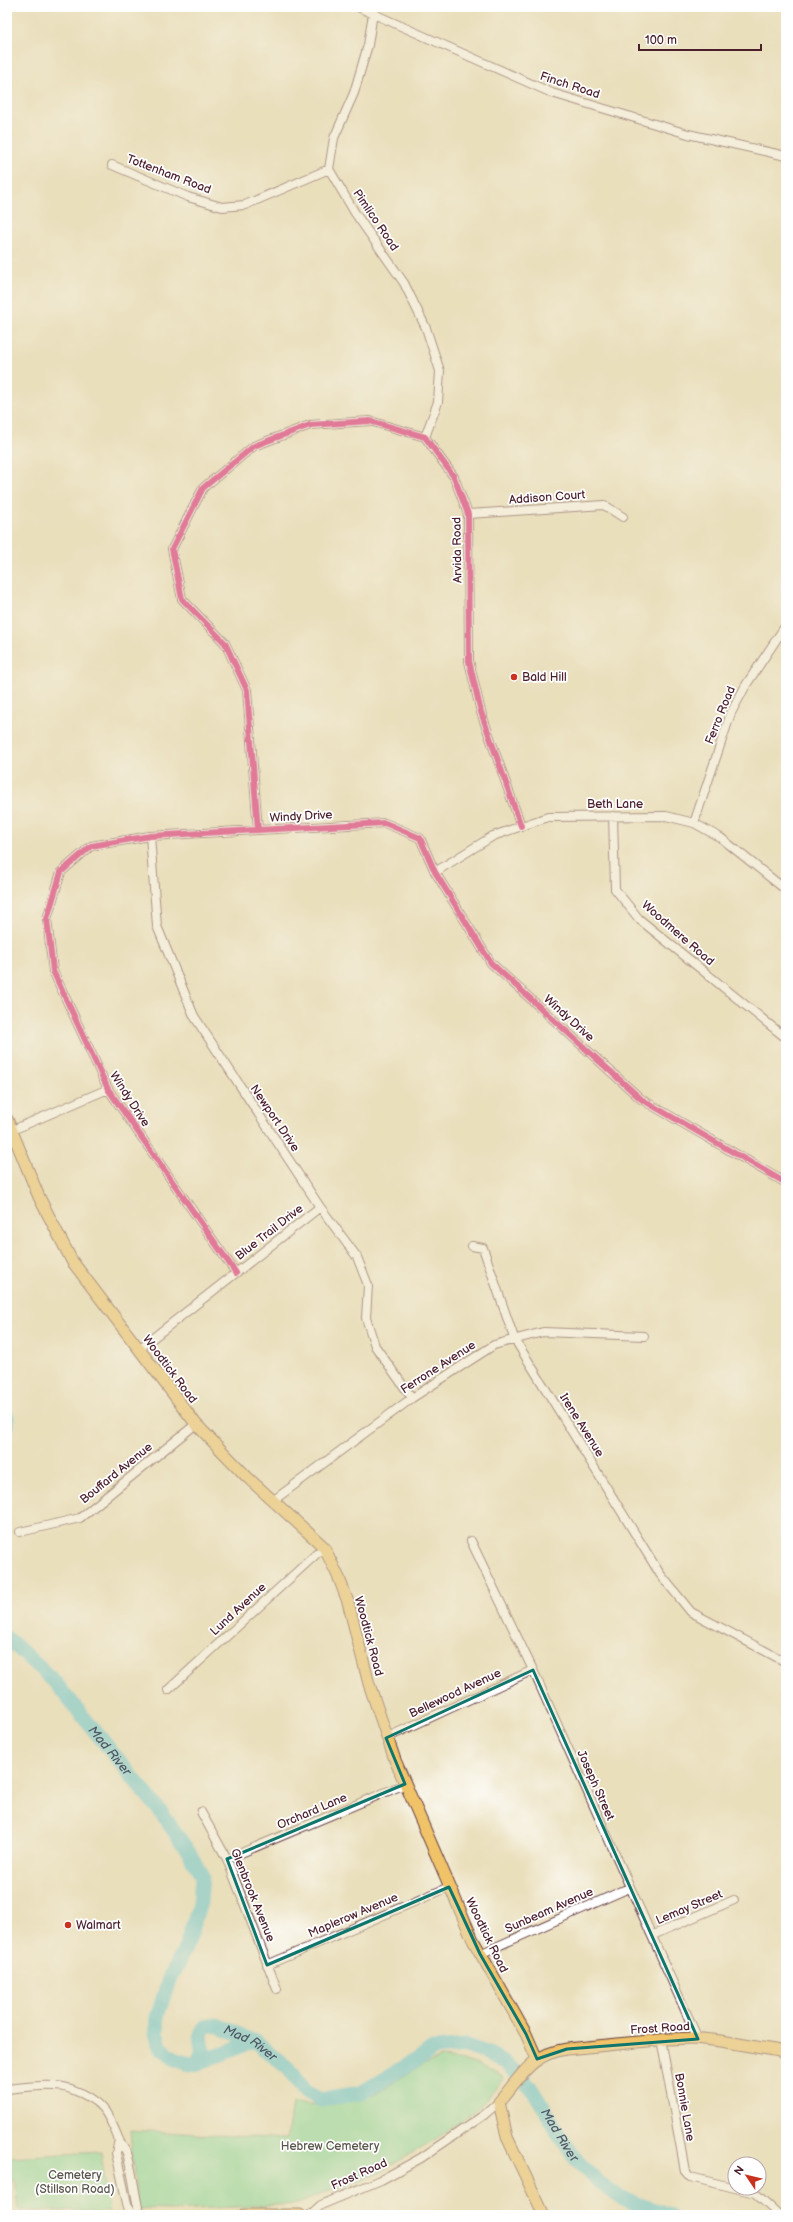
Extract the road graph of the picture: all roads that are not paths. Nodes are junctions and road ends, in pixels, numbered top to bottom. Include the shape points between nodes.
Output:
1 (358, 7) edge
2 (373, 13) junction
3 (786, 156) edge
4 (112, 165) dead end
5 (329, 169) junction
6 (425, 437) junction
7 (468, 514) junction
8 (623, 517) dead end
9 (786, 625) edge
10 (613, 816) junction
11 (694, 823) junction
12 (521, 826) junction
13 (258, 830) junction
14 (150, 836) junction
15 (435, 872) junction
16 (786, 890) edge
17 (786, 1038) edge
18 (108, 1089) junction
19 (7, 1119) edge
20 (9, 1131) edge
21 (786, 1183) edge
22 (320, 1207) junction
23 (472, 1246) dead end
24 (236, 1273) junction
25 (644, 1336) dead end
26 (514, 1338) junction
27 (139, 1349) junction
28 (412, 1398) junction
29 (196, 1424) junction
30 (274, 1500) junction
31 (20, 1532) dead end
32 (471, 1541) dead end
33 (324, 1547) junction
34 (786, 1662) edge
35 (533, 1670) junction
36 (168, 1690) dead end
37 (386, 1738) junction
38 (406, 1784) junction
39 (201, 1812) dead end
40 (227, 1859) junction
41 (449, 1887) junction
42 (629, 1888) junction
43 (734, 1900) dead end
44 (653, 1935) junction
45 (480, 1954) junction
46 (267, 1965) junction
47 (277, 1989) dead end
48 (698, 2038) junction
49 (661, 2039) junction
50 (786, 2052) edge
51 (537, 2059) junction
52 (7, 2089) edge
53 (498, 2102) junction
54 (119, 2140) junction
55 (727, 2186) edge
56 (758, 2196) edge
57 (132, 2215) edge
58 (136, 2215) edge
59 (243, 2215) edge
60 (300, 2215) edge
61 (310, 2215) edge
62 (544, 2215) edge
63 (779, 2215) edge

1 - 2 street, Finch Road
2 - 3 street, Finch Road via 552,94 688,134
2 - 5 street via 368,45 354,94 334,138
4 - 5 street, Tottenham Road via 188,197 222,207 245,205
5 - 6 street, Pimlico Road via 355,213 404,283 426,328 440,371 438,402
6 - 7 street, Arvida Road via 454,477
6 - 13 street via 370,421 310,425 254,446 203,488 172,549 182,598 225,644 247,690
7 - 8 street, Addison Court via 604,505
7 - 12 street, Arvida Road via 469,661 481,712
9 - 11 street, Ferro Road via 746,685 732,713
10 - 11 street, Beth Lane via 666,816
10 - 12 street, Beth Lane via 548,817
10 - 17 street, Woodmere Road via 615,889 639,919
11 - 16 street, Beth Lane via 721,838
12 - 15 street, Beth Lane via 494,836
13 - 14 street, Windy Drive
13 - 15 street, Windy Drive via 385,823 420,838
14 - 18 street, Windy Drive via 91,846 61,872 47,919 53,971
14 - 22 street, Newport Drive via 157,926 194,1016
15 - 21 street, Windy Drive via 491,964 641,1099
18 - 20 street
18 - 24 street, Windy Drive
19 - 20 main road, Woodtick Road
20 - 27 main road, Woodtick Road via 72,1261
22 - 24 street, Blue Trail Drive
22 - 28 street, Newport Drive via 357,1257 368,1285 366,1318 375,1346
23 - 26 street, Irene Avenue via 483,1248
24 - 27 street, Blue Trail Drive
25 - 26 street, Ferrone Avenue via 543,1332
26 - 28 street, Ferrone Avenue via 494,1345
26 - 34 street, Irene Avenue via 660,1574 691,1612
27 - 29 main road, Woodtick Road
28 - 30 street, Ferrone Avenue
29 - 30 main road, Woodtick Road via 247,1477
29 - 31 street, Bouffard Avenue via 80,1518
30 - 33 main road, Woodtick Road
32 - 35 street, Joseph Street
33 - 36 street, Lund Avenue
33 - 37 main road, Woodtick Road via 348,1602
35 - 37 street, Bellewood Avenue
35 - 42 street, Joseph Street
37 - 38 main road, Woodtick Road
38 - 40 street, Orchard Lane
38 - 41 main road, Woodtick Road
39 - 40 street, Glenbrook Avenue
40 - 46 street, Glenbrook Avenue
41 - 45 main road, Woodtick Road
41 - 46 street, Maplerow Avenue
42 - 44 street, Joseph Street
42 - 45 street, Sunbeam Avenue
43 - 44 street, Lemay Street
44 - 48 street, Joseph Street
45 - 51 main road, Woodtick Road via 526,2034
46 - 47 street, Glenbrook Avenue
48 - 49 main road, Frost Road
48 - 50 main road, Frost Road
49 - 51 main road, Frost Road via 556,2050
49 - 55 street, Bonnie Lane via 685,2171 690,2177
51 - 53 main road via 525,2069
52 - 54 street via 36,2086 70,2088 104,2109 111,2118
53 - 61 street, Frost Road via 484,2116 416,2161 380,2180 321,2205
53 - 62 main road via 507,2137
54 - 57 street via 116,2153 128,2208
54 - 58 street via 126,2151 138,2207
56 - 63 street
59 - 60 main road

